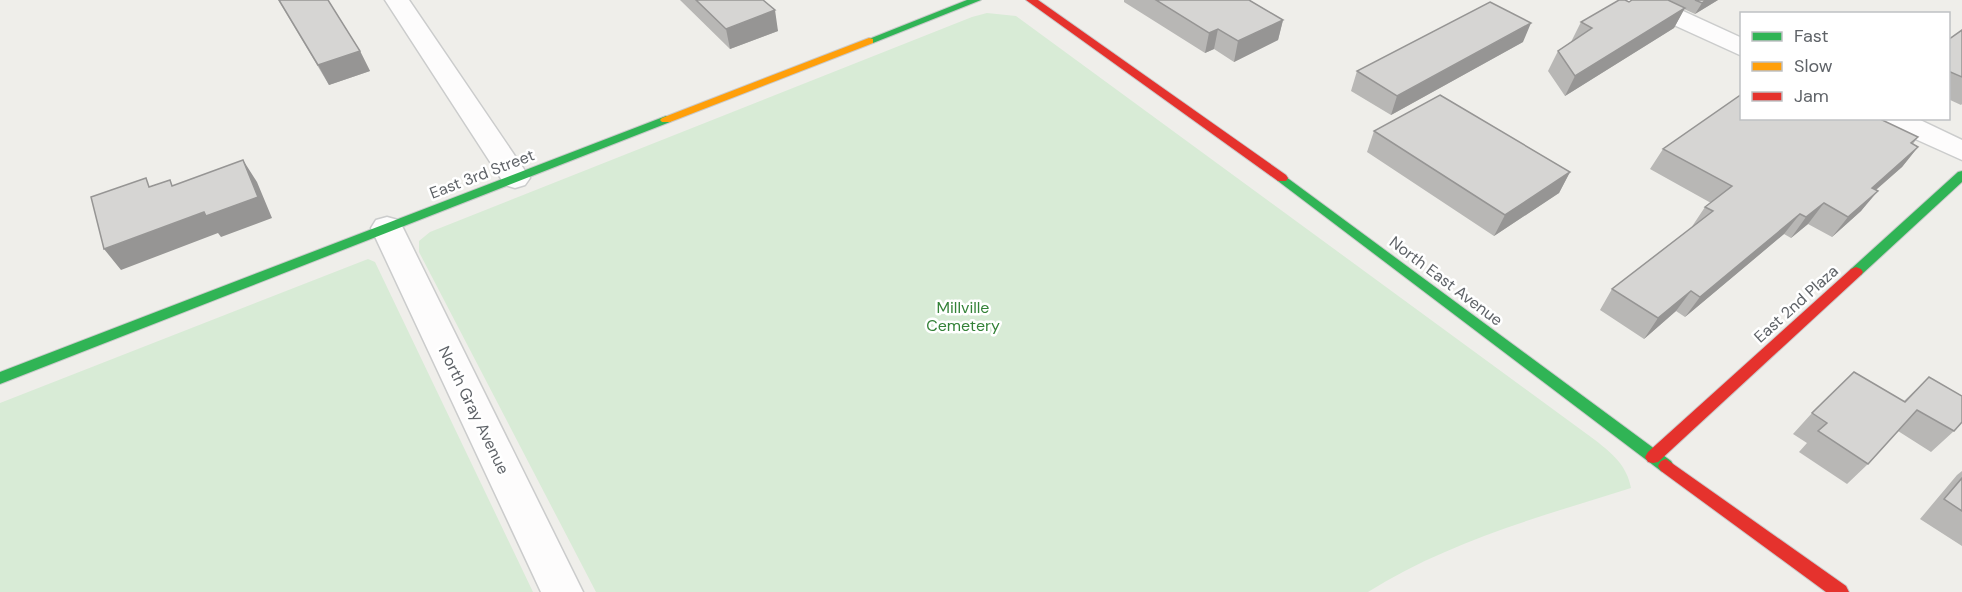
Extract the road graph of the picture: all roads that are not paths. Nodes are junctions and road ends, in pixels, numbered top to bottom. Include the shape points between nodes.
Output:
1 (397, 0) edge
2 (976, 0) edge
3 (1031, 0) edge
4 (1639, 0) edge
5 (1740, 47) edge
6 (1896, 120) edge
7 (1962, 151) edge
8 (1962, 175) edge
9 (515, 178) junction
10 (387, 228) junction
11 (0, 378) edge
12 (1653, 457) junction
13 (562, 592) edge
14 (1840, 592) edge

1 - 9 street
2 - 9 street, East 3rd Street
3 - 12 street, North East Avenue via 1242,148
4 - 5 street
6 - 7 street
8 - 12 street, East 2nd Plaza
9 - 10 street, East 3rd Street
10 - 11 street, East 3rd Street
10 - 13 street, North Gray Avenue
12 - 14 street, North East Avenue

